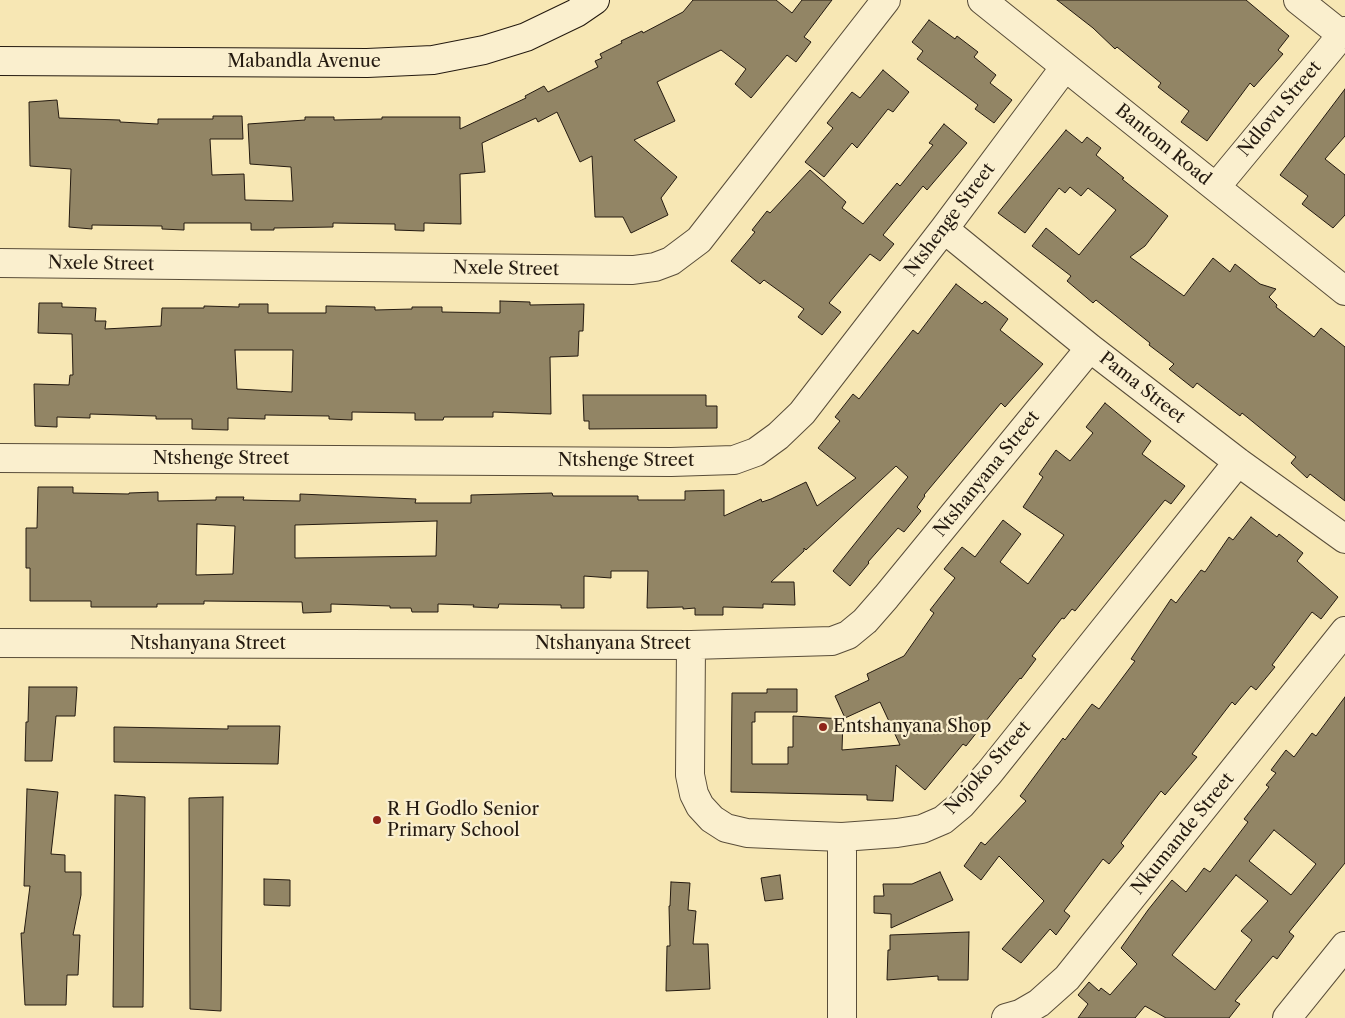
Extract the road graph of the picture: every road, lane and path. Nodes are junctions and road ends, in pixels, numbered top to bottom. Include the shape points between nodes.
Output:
1 (595, 0) edge
2 (886, 0) edge
3 (982, 0) edge
4 (1298, 0) edge
5 (1343, 33) edge
6 (0, 61) edge
7 (1065, 67) junction
8 (1216, 187) junction
9 (944, 229) junction
10 (0, 263) edge
11 (1345, 290) edge
12 (1090, 348) junction
13 (0, 458) edge
14 (1238, 462) junction
15 (1345, 539) edge
16 (1345, 631) edge
17 (0, 643) edge
18 (691, 645) junction
19 (842, 837) junction
20 (1345, 946) edge
21 (842, 1018) edge
22 (1006, 1018) edge
23 (1287, 1018) edge

1 - 6 street, Mabandla Avenue via 526,37 434,60 367,63
2 - 10 street, Nxele Street via 698,240 671,261 655,267 633,270
3 - 7 street, Bantom Road
4 - 5 street
5 - 8 street, Ndlovu Street
7 - 8 street, Bantom Road
7 - 9 street, Ntshenge Street
8 - 11 street, Bantom Road
9 - 12 street, Pama Street
9 - 13 street, Ntshenge Street via 802,414 756,452 734,460
12 - 14 street, Pama Street
12 - 18 street, Ntshanyana Street via 886,597 848,635 832,641
14 - 15 street, Pama Street
14 - 19 street, Nojoko Street via 961,804 943,820 922,829
16 - 22 street, Nkumande Street via 1067,978 1039,1003
17 - 18 street, Ntshanyana Street
18 - 19 street, Nojoko Street via 690,775 700,806 726,828
19 - 21 street
20 - 23 street

